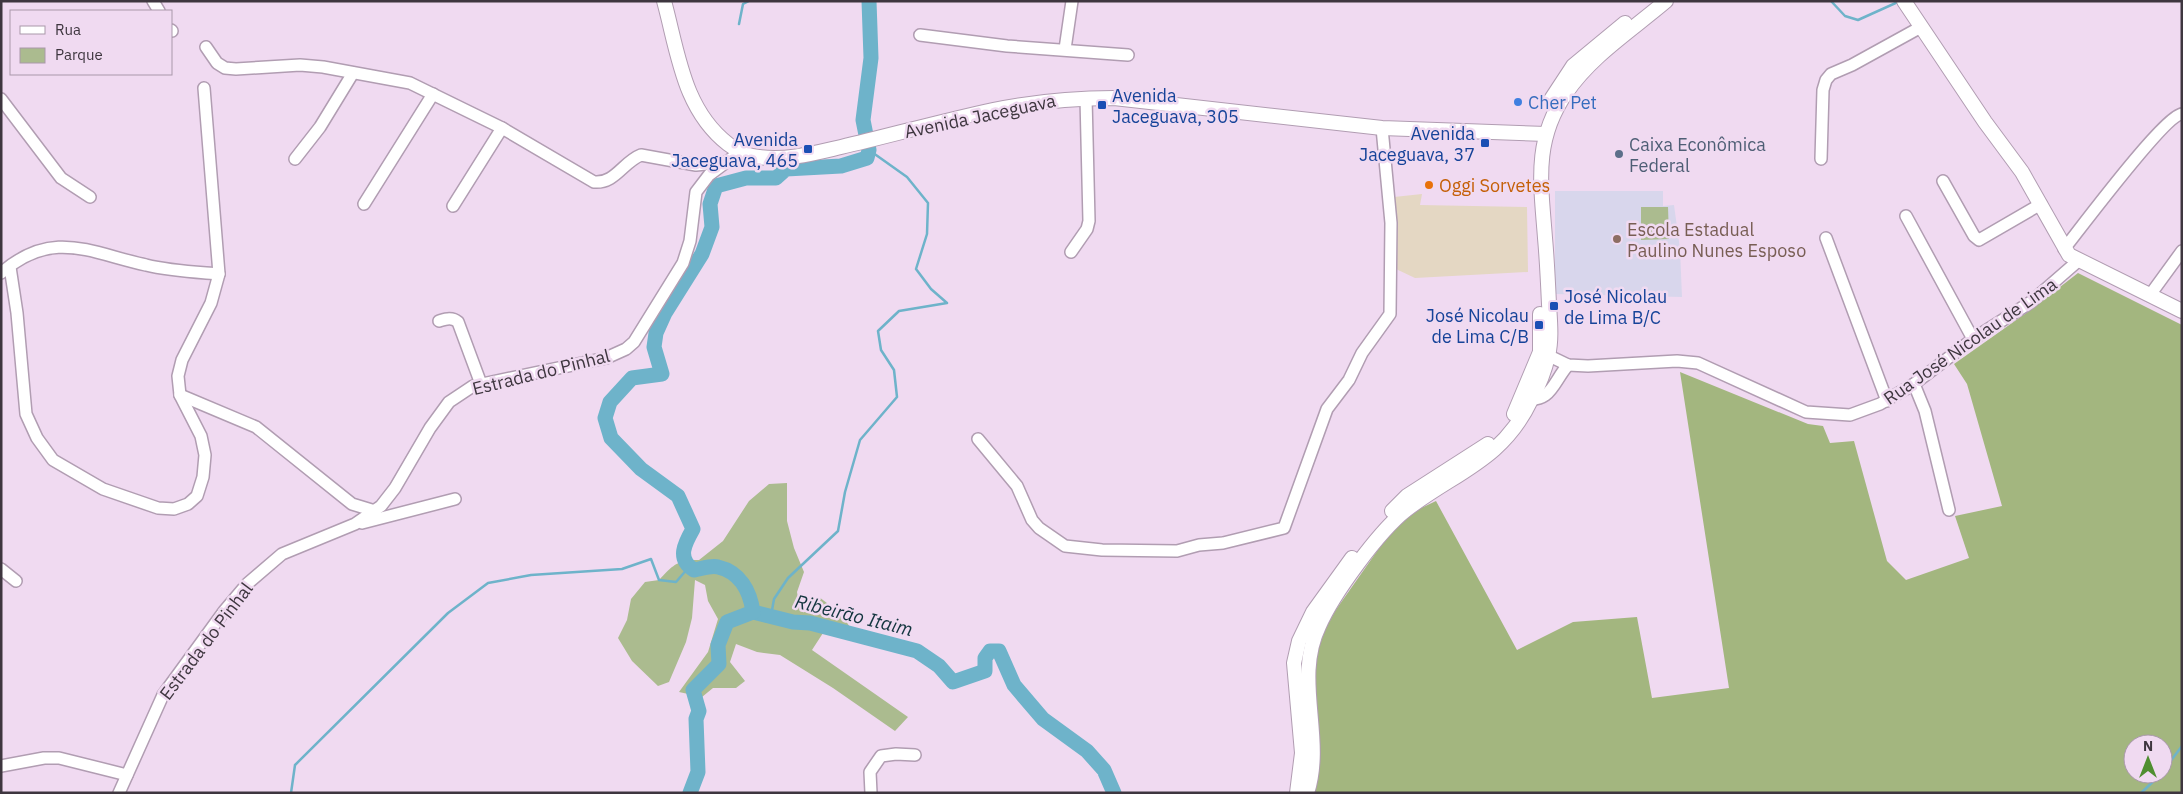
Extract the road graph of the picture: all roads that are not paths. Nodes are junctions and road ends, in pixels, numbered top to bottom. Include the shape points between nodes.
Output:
1 (664, 1) edge
2 (1072, 1) edge
3 (1652, 1) edge
4 (1666, 1) edge
5 (1905, 3) edge
6 (1921, 27) junction
7 (920, 35) dead end
8 (206, 46) dead end
9 (1066, 49) junction
10 (1128, 55) dead end
11 (353, 72) junction
12 (204, 88) dead end
13 (433, 94) junction
14 (1086, 98) junction
15 (1, 100) edge
16 (2182, 114) edge
17 (502, 128) junction
18 (1382, 128) junction
19 (1542, 133) junction
20 (740, 152) junction
21 (295, 159) dead end
22 (1821, 159) dead end
23 (727, 162) junction
24 (1943, 181) dead end
25 (90, 198) dead end
26 (364, 204) dead end
27 (2041, 204) junction
28 (453, 206) dead end
29 (1906, 216) dead end
30 (1826, 238) dead end
31 (2064, 248) junction
32 (2182, 251) edge
33 (1071, 252) dead end
34 (2078, 261) junction
35 (6, 270) edge
36 (219, 274) junction
37 (2150, 295) junction
38 (2182, 311) edge
39 (439, 321) dead end
40 (1973, 339) junction
41 (1544, 354) junction
42 (1568, 365) junction
43 (481, 384) junction
44 (1914, 384) junction
45 (180, 395) junction
46 (1527, 399) junction
47 (1887, 401) junction
48 (978, 439) dead end
49 (455, 499) dead end
50 (1949, 510) dead end
51 (375, 511) junction
52 (355, 524) junction
53 (1, 569) edge
54 (16, 581) dead end
55 (915, 755) dead end
56 (1, 766) edge
57 (127, 775) junction
58 (119, 793) edge
59 (871, 793) edge
60 (1297, 793) edge
61 (1307, 793) edge

1 - 20 main road, Avenida Jaceguava via 684,84 692,100 720,136
2 - 9 street
3 - 19 main road via 1573,66 1550,101
4 - 19 main road via 1580,74
5 - 6 main road
6 - 22 street via 1831,74 1826,80
6 - 27 main road
7 - 9 street via 1007,46
8 - 11 street via 217,63 225,68 300,65
9 - 10 street
11 - 13 street via 410,83
11 - 21 street via 320,127
12 - 36 street
13 - 17 street
13 - 26 street
14 - 18 main road, Avenida Jaceguava via 1114,98
14 - 20 main road, Avenida Jaceguava via 994,110 783,158
14 - 33 street via 1089,221
15 - 25 street via 61,178
16 - 31 street via 2176,115 2141,152
17 - 23 street via 594,182 608,181 641,155 696,166
17 - 28 street
18 - 19 main road, Avenida Jaceguava
18 - 48 street via 1391,223 1390,314 1327,409 1284,528 1178,551 1064,546 1032,520 1017,486
19 - 41 main road via 1532,204
20 - 23 street, Estrada do Pinhal
23 - 43 street, Estrada do Pinhal via 702,182 696,192 690,241 683,263 634,342 617,354 599,360
24 - 27 street via 1979,240
27 - 31 main road
29 - 40 street
30 - 47 street
31 - 34 main road
32 - 37 street
34 - 37 main road
34 - 40 street, Rua José Nicolau de Lima via 2032,302
35 - 36 street via 24,257 68,246 145,265
35 - 45 street via 18,313 26,414 37,438 53,460 103,489 158,508 174,509 188,504 197,496 205,455 201,436
36 - 45 street via 211,303 182,360 178,376
37 - 38 main road
39 - 43 street via 447,318 458,322
40 - 44 street, Rua José Nicolau de Lima
41 - 42 street, Rua José Nicolau de Lima
41 - 46 main road
42 - 46 street via 1548,393 1538,400
42 - 47 street, Rua José Nicolau de Lima via 1698,363 1806,412 1838,416 1865,412
43 - 51 street, Estrada do Pinhal via 449,402 388,499
44 - 47 street, Rua José Nicolau de Lima
44 - 50 street via 1925,411
45 - 51 street via 256,427 352,504
46 - 60 main road via 1488,444 1408,496 1384,519 1313,612 1299,641 1294,663 1302,753
46 - 61 main road via 1520,421 1497,449 1414,504 1389,525 1364,556 1322,620 1307,663 1314,754
49 - 52 street
51 - 52 street, Estrada do Pinhal
52 - 57 street, Estrada do Pinhal via 282,554 248,584 163,695
53 - 54 street
55 - 59 street via 881,756 870,772
56 - 57 street via 59,758
57 - 58 street, Estrada do Pinhal

